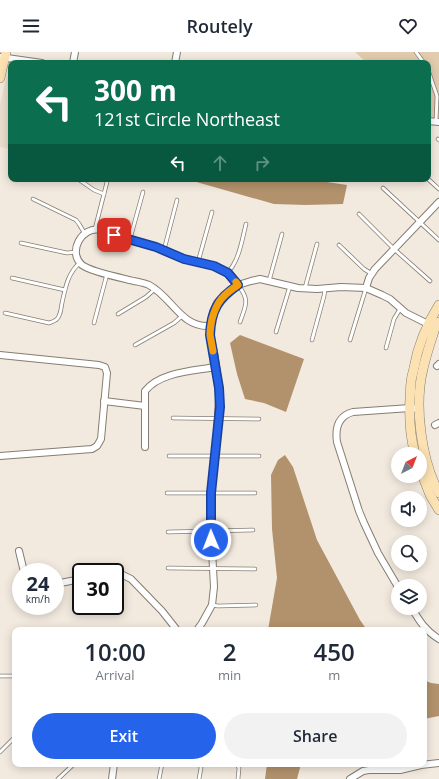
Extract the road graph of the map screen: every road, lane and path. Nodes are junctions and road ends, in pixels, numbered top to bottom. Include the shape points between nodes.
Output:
1 (4, 55) edge
2 (28, 60) edge
3 (0, 78) edge
4 (431, 79) edge
5 (438, 122) edge
6 (82, 182) edge
7 (107, 182) dead end
8 (431, 182) edge
9 (383, 188) dead end
10 (439, 189) edge
11 (143, 192) dead end
12 (104, 194) junction
13 (33, 199) dead end
14 (177, 200) dead end
15 (439, 202) edge
16 (212, 212) dead end
17 (359, 214) dead end
18 (419, 222) junction
19 (246, 224) dead end
20 (95, 229) junction
21 (85, 234) junction
22 (282, 234) dead end
23 (130, 239) junction
24 (439, 240) edge
25 (21, 243) dead end
26 (317, 244) dead end
27 (339, 245) dead end
28 (394, 249) junction
29 (164, 250) junction
30 (76, 252) junction
31 (198, 262) junction
32 (80, 263) junction
33 (228, 273) junction
34 (107, 274) junction
35 (372, 274) junction
36 (12, 278) dead end
37 (269, 281) junction
38 (430, 281) dead end
39 (238, 285) junction
40 (290, 286) junction
41 (305, 288) junction
42 (366, 288) junction
43 (155, 289) junction
44 (325, 289) junction
45 (65, 290) junction
46 (439, 305) edge
47 (400, 309) junction
48 (5, 312) dead end
49 (118, 314) dead end
50 (182, 316) junction
51 (240, 322) dead end
52 (94, 323) dead end
53 (210, 326) junction
54 (436, 327) edge
55 (276, 332) dead end
56 (312, 340) dead end
57 (350, 340) dead end
58 (135, 345) dead end
59 (386, 348) dead end
60 (0, 355) edge
61 (215, 367) junction
62 (104, 402) junction
63 (145, 406) junction
64 (414, 408) junction
65 (173, 418) dead end
66 (218, 418) junction
67 (259, 419) dead end
68 (145, 447) dead end
69 (414, 447) edge
70 (0, 456) edge
71 (169, 456) dead end
72 (214, 456) junction
73 (259, 456) dead end
74 (425, 483) edge
75 (167, 493) dead end
76 (211, 493) junction
77 (255, 493) dead end
78 (439, 493) edge
79 (439, 510) edge
80 (253, 530) dead end
81 (210, 531) junction
82 (168, 532) dead end
83 (19, 551) dead end
84 (22, 563) edge
85 (168, 568) dead end
86 (213, 569) junction
87 (255, 569) dead end
88 (124, 576) edge
89 (393, 579) edge
90 (212, 605) junction
91 (256, 605) dead end
92 (416, 615) edge
93 (175, 627) edge
94 (199, 627) edge
95 (424, 627) edge
96 (427, 630) edge
97 (439, 639) edge
98 (0, 676) edge
99 (12, 676) edge
100 (12, 740) edge
101 (0, 752) edge
102 (439, 763) edge
103 (427, 764) edge
104 (71, 767) edge
105 (114, 767) edge
106 (161, 767) edge
107 (201, 767) edge
108 (238, 767) edge
109 (413, 767) edge
110 (58, 779) edge
111 (112, 779) edge
112 (159, 779) edge
113 (199, 779) edge
114 (238, 779) edge
115 (350, 779) edge

1 - 2 street
1 - 3 street
4 - 5 lane via 437,96
6 - 12 lane
7 - 12 lane
8 - 10 lane
9 - 18 lane
11 - 23 lane
12 - 20 lane
13 - 21 lane via 76,220
14 - 29 lane
15 - 18 street
16 - 31 lane
17 - 28 lane
18 - 24 lane
18 - 28 street
19 - 33 lane via 236,259
20 - 21 street
20 - 23 street
21 - 30 street via 77,243
22 - 37 lane
23 - 29 street
25 - 30 lane via 67,253
26 - 41 lane
27 - 35 lane
28 - 35 street
28 - 38 lane
29 - 31 street
30 - 32 street
31 - 33 street
32 - 34 street
32 - 45 lane via 70,274
33 - 39 street
34 - 43 street
34 - 52 lane
35 - 42 street
36 - 45 lane
37 - 39 street via 260,279
37 - 40 street
39 - 51 lane via 244,292 246,304
39 - 53 street via 217,304
40 - 41 street
40 - 55 lane
41 - 44 street
42 - 44 street
42 - 47 street via 390,299
42 - 57 lane
43 - 49 lane
43 - 50 street
44 - 56 lane
45 - 48 lane via 59,317 53,322
46 - 54 street
47 - 54 street
47 - 59 lane
50 - 53 street via 195,324
50 - 58 lane
53 - 61 street
54 - 64 street via 417,353 411,382
60 - 62 street via 105,367 107,373
61 - 63 street via 166,377 150,385 145,391
61 - 66 street via 219,388
62 - 63 street
62 - 70 street via 101,439 92,449
63 - 68 street
64 - 69 street
64 - 78 street via 425,453
64 - 89 street via 347,414 339,422 336,435 362,517
65 - 66 lane
66 - 67 lane
66 - 72 street
71 - 72 lane
72 - 73 lane
72 - 76 street
74 - 79 street
75 - 76 lane
76 - 77 lane
76 - 81 street
80 - 81 lane
81 - 82 lane
81 - 86 street
83 - 84 street
85 - 86 lane
86 - 87 lane
86 - 90 street
88 - 93 street via 131,579
90 - 91 lane
90 - 94 street
92 - 95 street
96 - 97 street
98 - 99 lane
100 - 101 lane
102 - 103 street
104 - 110 lane
105 - 111 street
106 - 112 lane
107 - 113 lane
108 - 114 lane
109 - 115 street via 363,771

